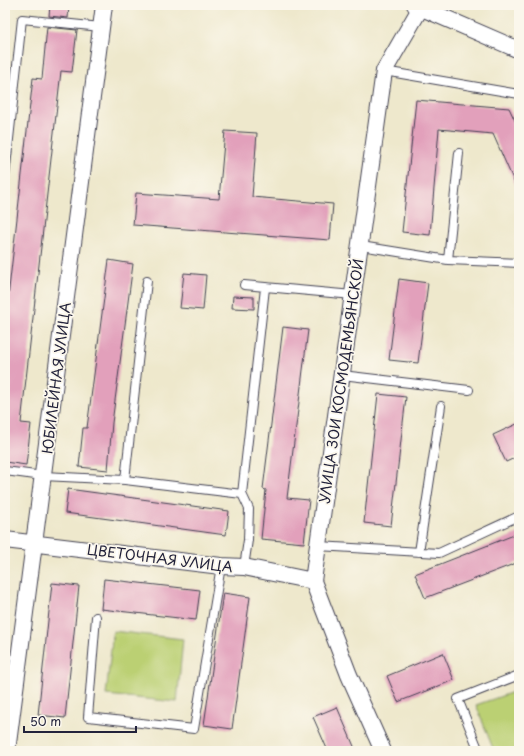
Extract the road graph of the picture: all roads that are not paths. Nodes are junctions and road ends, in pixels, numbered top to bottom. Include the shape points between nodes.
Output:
1 (104, 5) edge
2 (418, 6) edge
3 (101, 26) junction
4 (519, 50) edge
5 (384, 71) junction
6 (519, 94) edge
7 (459, 153) dead end
8 (5, 176) edge
9 (360, 246) junction
10 (448, 260) junction
11 (519, 263) edge
12 (147, 281) dead end
13 (244, 285) dead end
14 (266, 288) junction
15 (353, 295) junction
16 (342, 375) junction
17 (470, 390) dead end
18 (440, 406) dead end
19 (5, 471) edge
20 (43, 476) junction
21 (125, 480) junction
22 (242, 494) junction
23 (519, 516) edge
24 (5, 540) edge
25 (34, 543) junction
26 (318, 546) junction
27 (419, 552) junction
28 (221, 566) junction
29 (244, 567) junction
30 (314, 580) junction
31 (96, 617) dead end
32 (519, 675) edge
33 (8, 727) edge
34 (7, 751) edge
35 (383, 751) edge
36 (479, 751) edge

1 - 3 street, ЮБИЛЕЙНАЯ УЛИЦА
2 - 4 street
2 - 5 street, УЛИЦА ЗОИ КОСМОДЕМЬЯНСКОЙ
3 - 8 lane via 22,19
3 - 20 street, ЮБИЛЕЙНАЯ УЛИЦА
5 - 6 lane
5 - 9 street, УЛИЦА ЗОИ КОСМОДЕМЬЯНСКОЙ
7 - 10 lane
9 - 10 lane
9 - 15 street, УЛИЦА ЗОИ КОСМОДЕМЬЯНСКОЙ
10 - 11 lane
12 - 21 lane
13 - 14 lane
14 - 15 lane
14 - 22 lane
15 - 16 street, УЛИЦА ЗОИ КОСМОДЕМЬЯНСКОЙ
16 - 17 lane
16 - 26 street, УЛИЦА ЗОИ КОСМОДЕМЬЯНСКОЙ
18 - 27 lane
19 - 20 lane
20 - 21 lane
20 - 25 street, ЮБИЛЕЙНАЯ УЛИЦА
21 - 22 lane
22 - 29 lane via 249,509
23 - 27 lane via 439,553
24 - 25 street, ЦВЕТОЧНАЯ УЛИЦА
25 - 28 street, ЦВЕТОЧНАЯ УЛИЦА
25 - 33 street, ЮБИЛЕЙНАЯ УЛИЦА
26 - 27 lane
26 - 30 street, УЛИЦА ЗОИ КОСМОДЕМЬЯНСКОЙ
28 - 29 street, ЦВЕТОЧНАЯ УЛИЦА
28 - 31 lane via 194,729 88,717
29 - 30 street, ЦВЕТОЧНАЯ УЛИЦА
30 - 35 street, УЛИЦА ЗОИ КОСМОДЕМЬЯНСКОЙ via 349,675
32 - 36 lane via 458,700
33 - 34 street, ЮБИЛЕЙНАЯ УЛИЦА

